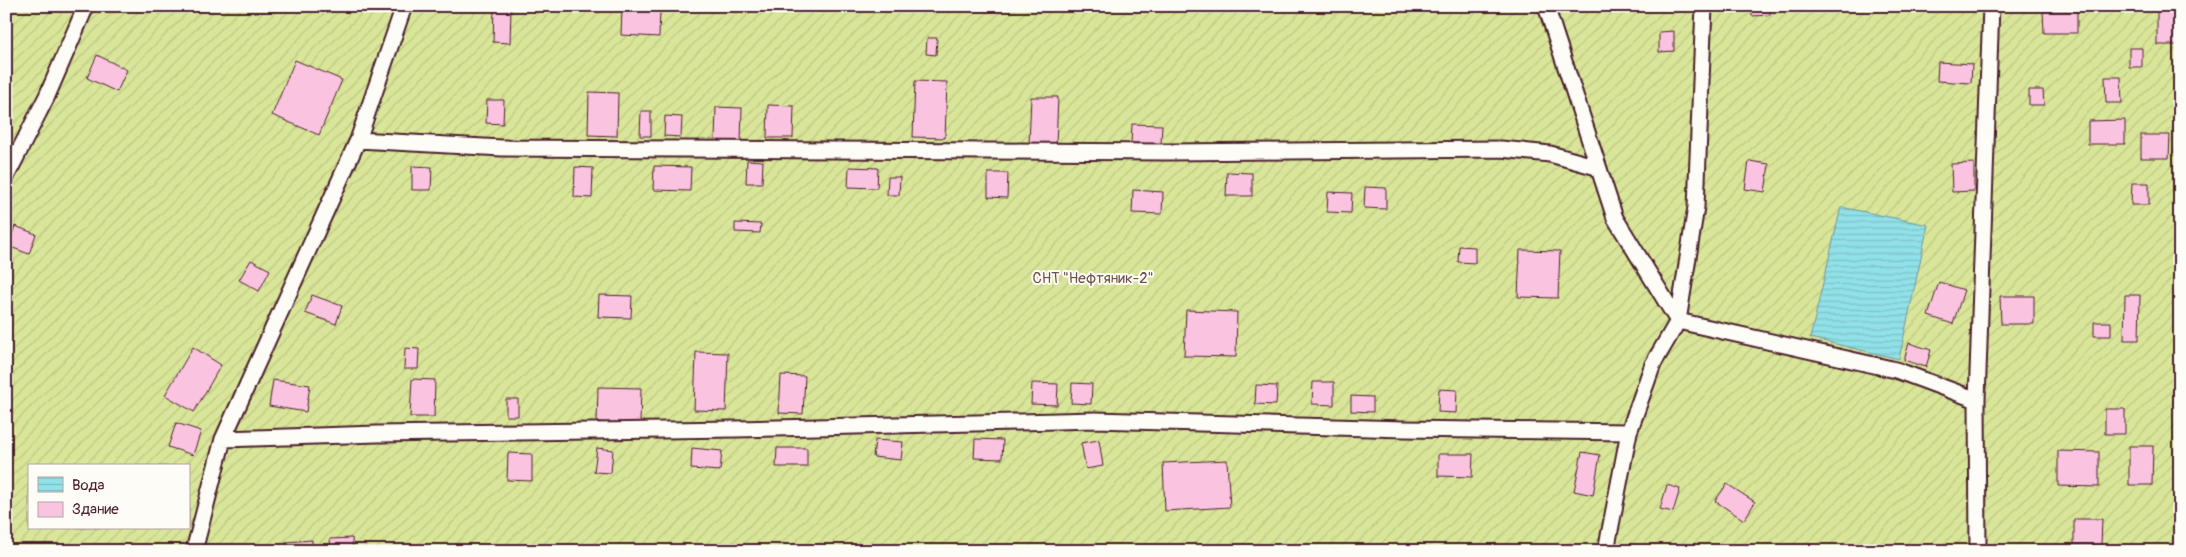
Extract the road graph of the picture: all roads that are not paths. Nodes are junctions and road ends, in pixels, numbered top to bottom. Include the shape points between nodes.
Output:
1 (86, 6) edge
2 (404, 6) edge
3 (1546, 6) edge
4 (1704, 6) edge
5 (1990, 6) edge
6 (358, 140) junction
7 (1597, 167) junction
8 (6, 176) edge
9 (1678, 321) junction
10 (1976, 400) junction
11 (1629, 432) junction
12 (223, 439) junction
13 (194, 551) edge
14 (1606, 551) edge
15 (1978, 551) edge

1 - 8 lane via 47,96
2 - 6 lane
3 - 7 lane
4 - 9 lane via 1696,207
5 - 10 lane
6 - 7 lane via 502,148 1157,152 1501,150 1550,154
6 - 12 lane
7 - 9 lane via 1615,218
9 - 10 lane via 1896,370
9 - 11 lane via 1653,364
10 - 15 lane
11 - 12 lane via 1095,420
11 - 14 lane
12 - 13 lane

